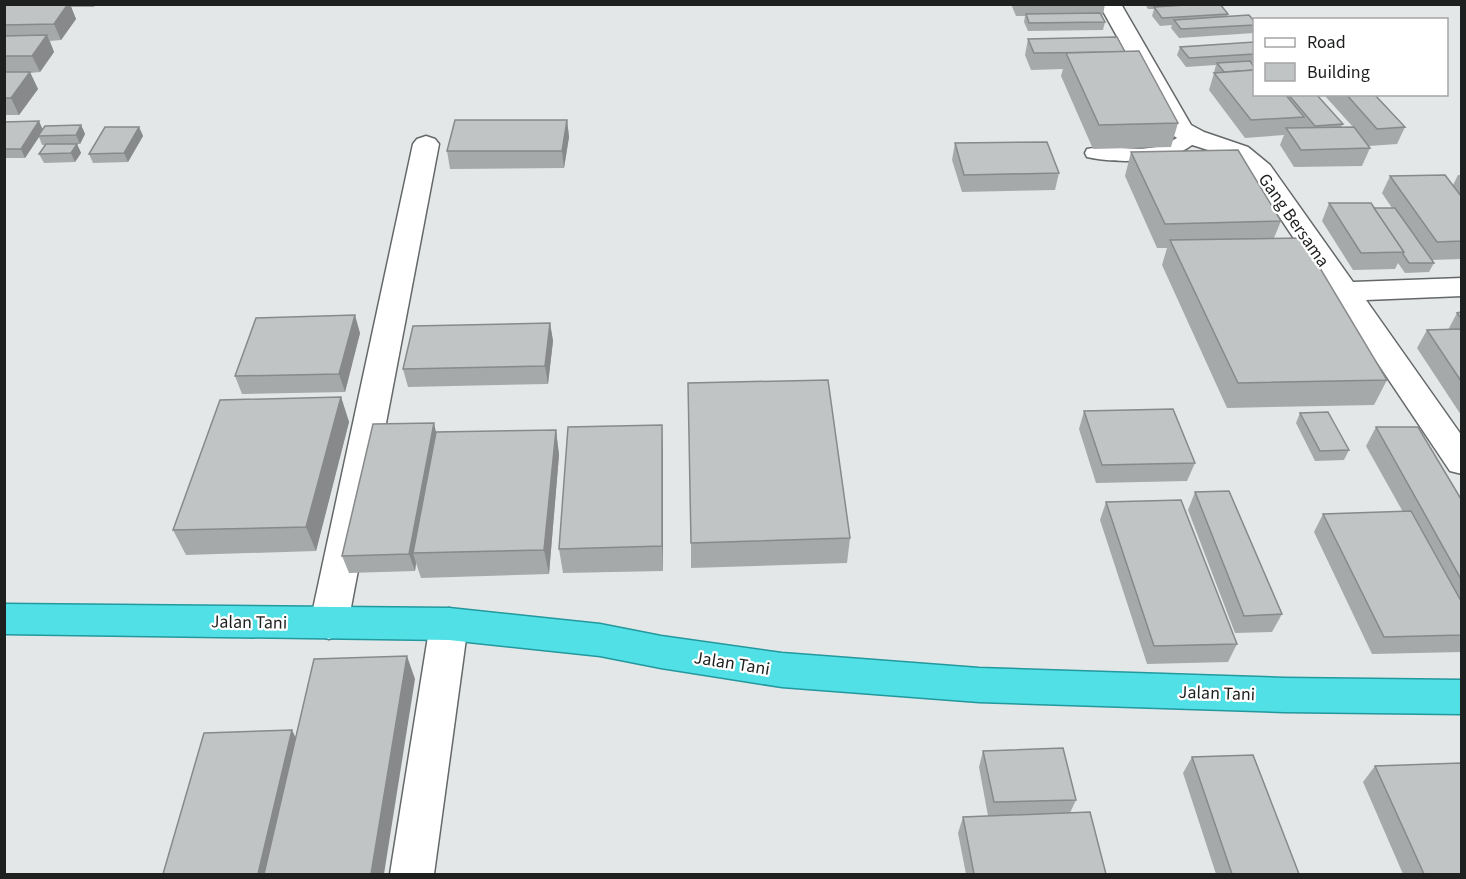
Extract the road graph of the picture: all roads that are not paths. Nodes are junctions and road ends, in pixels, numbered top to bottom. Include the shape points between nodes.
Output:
1 (1110, 4) edge
2 (1191, 137) junction
3 (426, 144) dead end
4 (1094, 153) dead end
5 (1461, 287) edge
6 (1345, 292) junction
7 (1461, 462) edge
8 (4, 619) edge
9 (329, 623) junction
10 (449, 624) junction
11 (1461, 697) edge
12 (412, 874) edge

1 - 2 street via 1176,122
2 - 4 lane via 1178,148 1164,152
2 - 6 street, Gang Bersama via 1241,153 1261,171
3 - 9 street
5 - 6 street
6 - 7 street, Gang Bersama
8 - 9 highway, Jalan Tani
9 - 10 highway, Jalan Tani
10 - 11 highway, Jalan Tani via 600,639 782,670 921,681 1273,695
10 - 12 street

